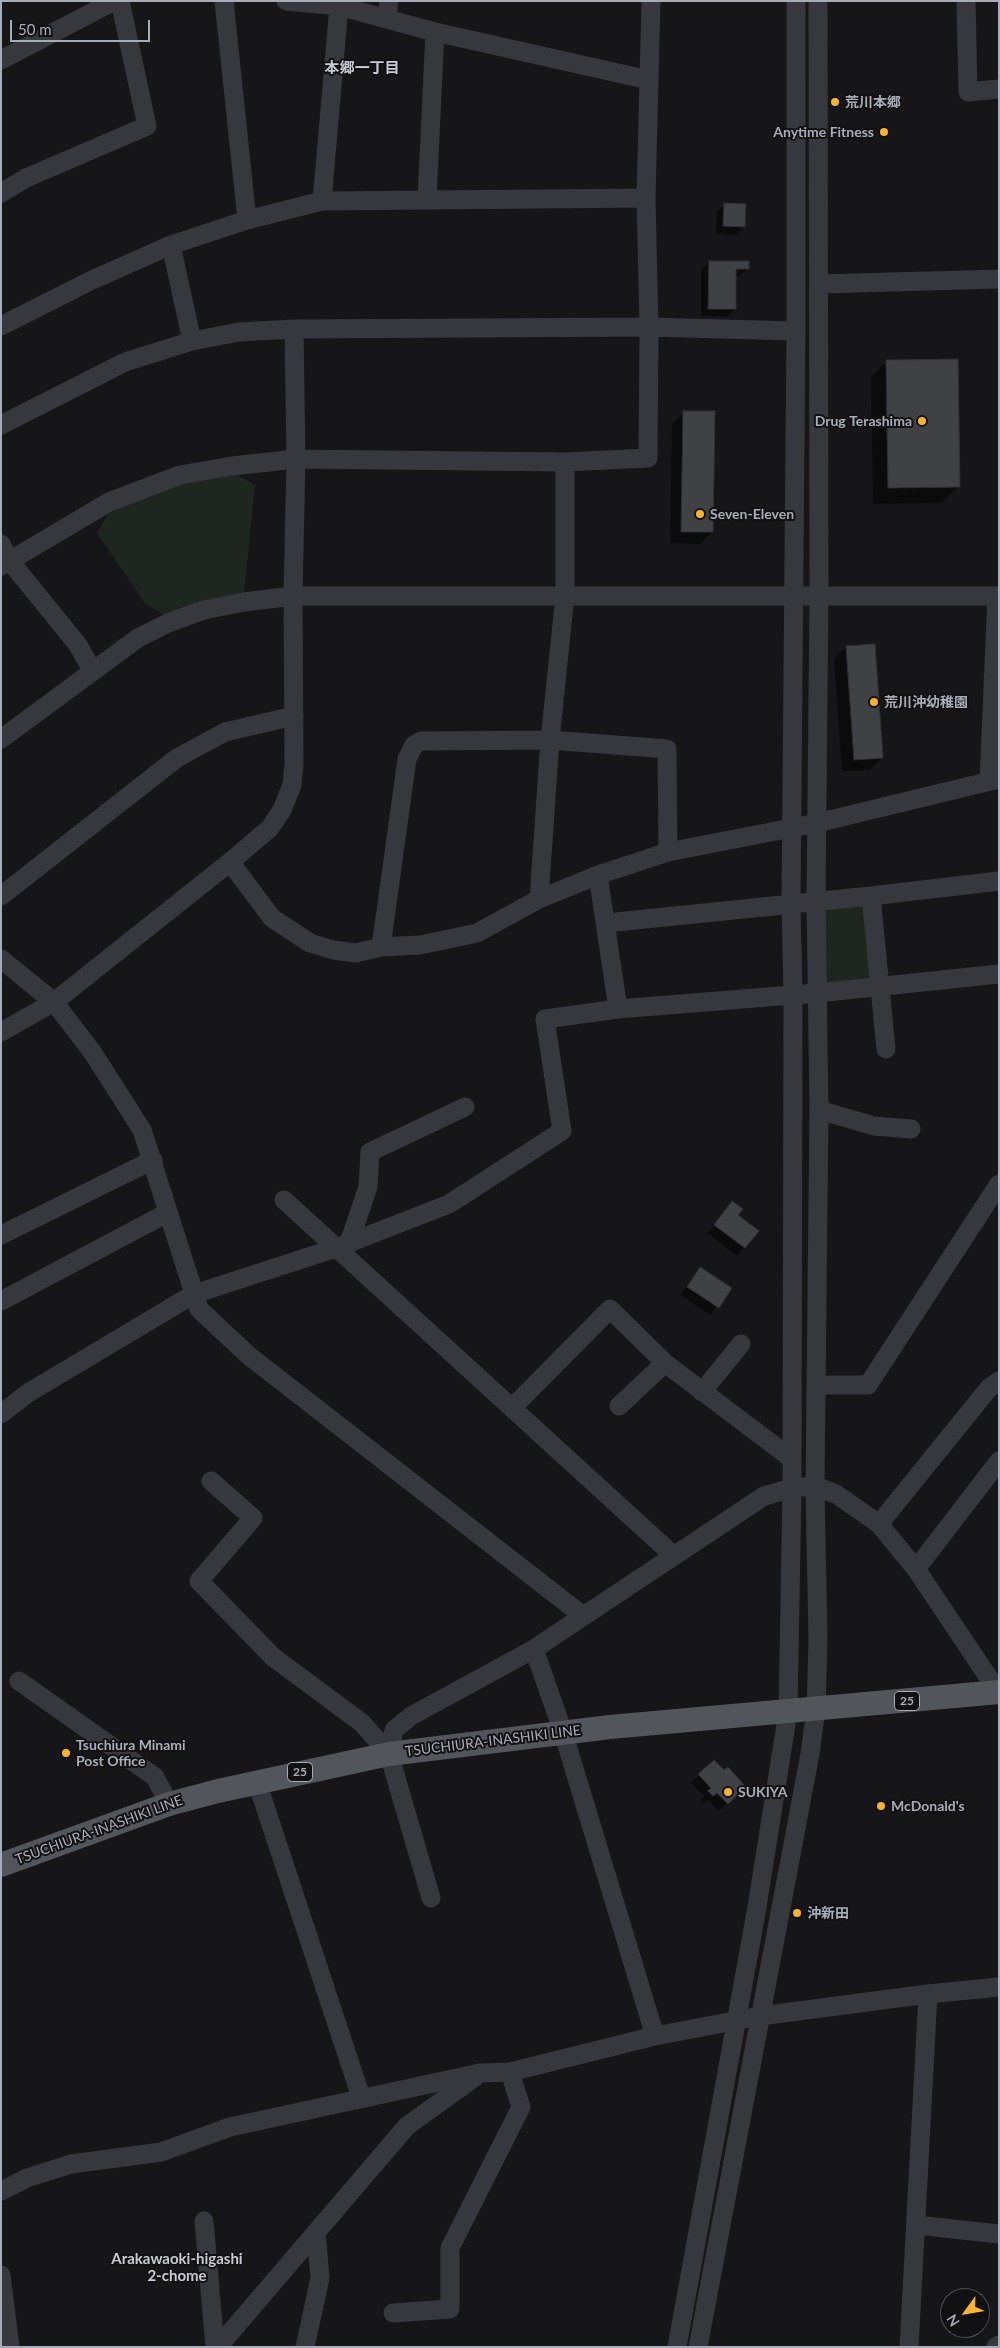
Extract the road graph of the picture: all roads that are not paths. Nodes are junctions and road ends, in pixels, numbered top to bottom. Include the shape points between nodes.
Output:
1 (114, 1) edge
2 (120, 1) edge
3 (224, 1) edge
4 (286, 1) edge
5 (651, 1) edge
6 (796, 1) edge
7 (818, 1) edge
8 (966, 1) edge
9 (339, 6) junction
10 (388, 10) edge
11 (435, 32) junction
12 (1, 60) edge
13 (649, 80) junction
14 (999, 89) edge
15 (1, 193) edge
16 (646, 198) junction
17 (427, 199) junction
18 (322, 201) junction
19 (247, 220) junction
20 (171, 245) junction
21 (999, 279) edge
22 (819, 284) junction
23 (1, 326) edge
24 (649, 327) junction
25 (294, 329) junction
26 (796, 331) junction
27 (192, 341) junction
28 (1, 425) edge
29 (296, 459) junction
30 (565, 462) junction
31 (4, 557) edge
32 (565, 595) junction
33 (293, 596) junction
34 (792, 596) junction
35 (998, 596) edge
36 (819, 597) junction
37 (92, 670) junction
38 (294, 716) junction
39 (1, 739) edge
40 (550, 740) junction
41 (994, 780) edge
42 (816, 824) junction
43 (791, 829) junction
44 (668, 852) junction
45 (230, 862) junction
46 (598, 875) junction
47 (999, 881) edge
48 (1, 896) edge
49 (871, 896) junction
50 (539, 899) junction
51 (816, 901) junction
52 (791, 903) junction
53 (606, 922) junction
54 (381, 947) junction
55 (1, 959) edge
56 (999, 974) edge
57 (879, 986) junction
58 (817, 993) junction
59 (793, 995) junction
60 (54, 1002) junction
61 (618, 1009) junction
62 (1, 1032) edge
63 (886, 1049) dead end
64 (465, 1107) dead end
65 (819, 1110) junction
66 (911, 1129) dead end
67 (153, 1160) junction
68 (999, 1184) edge
69 (284, 1200) dead end
70 (167, 1214) junction
71 (1, 1235) edge
72 (342, 1246) junction
73 (194, 1294) junction
74 (1, 1301) edge
75 (741, 1344) dead end
76 (665, 1363) junction
77 (999, 1381) edge
78 (816, 1386) junction
79 (702, 1392) junction
80 (619, 1406) dead end
81 (512, 1408) junction
82 (1, 1414) edge
83 (792, 1459) junction
84 (999, 1461) edge
85 (211, 1481) dead end
86 (814, 1486) junction
87 (792, 1488) junction
88 (879, 1524) junction
89 (673, 1556) junction
90 (916, 1569) junction
91 (582, 1615) junction
92 (534, 1649) junction
93 (19, 1681) dead end
94 (999, 1693) edge
95 (816, 1709) junction
96 (788, 1712) junction
97 (563, 1732) junction
98 (389, 1754) junction
99 (257, 1782) junction
100 (169, 1804) junction
101 (1, 1865) edge
102 (431, 1898) dead end
103 (995, 1989) edge
104 (928, 1994) junction
105 (760, 2016) junction
106 (735, 2022) junction
107 (655, 2036) junction
108 (510, 2072) junction
109 (480, 2073) junction
110 (361, 2098) junction
111 (1, 2191) edge
112 (204, 2221) dead end
113 (916, 2225) junction
114 (316, 2232) junction
115 (999, 2234) edge
116 (1, 2275) edge
117 (393, 2313) dead end
118 (10, 2347) edge
119 (216, 2347) edge
120 (306, 2347) edge
121 (677, 2347) edge
122 (698, 2347) edge
123 (910, 2347) edge

1 - 12 street
2 - 15 street via 147,126 26,178
3 - 19 street
4 - 9 street
5 - 13 street
6 - 26 street
7 - 22 street
8 - 14 street via 968,92
9 - 10 street
9 - 18 street
10 - 11 street
11 - 13 street
11 - 17 street
13 - 16 street
16 - 17 street
16 - 24 street
17 - 18 street
18 - 19 street
19 - 20 street
20 - 23 street
20 - 27 street
21 - 22 street
22 - 36 street
24 - 25 street
24 - 26 street
24 - 30 street via 648,458
25 - 27 street via 239,332
25 - 29 street
26 - 34 street
27 - 28 street via 125,362
29 - 30 street
29 - 31 street via 180,475 108,502
29 - 33 street
30 - 32 street
31 - 37 street via 78,645
32 - 33 street
32 - 34 street
32 - 40 street
33 - 37 street via 204,610 168,623 138,638
33 - 38 street
34 - 36 street
34 - 43 street
35 - 36 street
35 - 41 street
36 - 42 street
37 - 39 street
38 - 45 street via 292,785 282,810 270,828
38 - 48 street via 224,732 177,758
40 - 44 street via 666,749
40 - 50 street
40 - 54 street via 421,741 414,745 407,759
41 - 42 street
42 - 43 street
42 - 51 street
43 - 44 street
43 - 52 street
44 - 46 street
45 - 54 street via 272,918 310,943 356,953
45 - 60 street
46 - 50 street
46 - 53 street
47 - 49 street
49 - 51 street
49 - 57 street
50 - 54 street via 477,933 420,944
51 - 52 street
51 - 58 street
52 - 53 street
52 - 59 street
53 - 61 street
55 - 60 street
56 - 57 street
57 - 58 street
57 - 63 street
58 - 59 street
58 - 65 street
59 - 61 street
59 - 83 street
60 - 62 street
60 - 67 street via 93,1053 142,1130
61 - 72 street via 545,1019 562,1131 449,1204
64 - 72 street via 370,1152 368,1187
65 - 66 street via 874,1126
65 - 78 street
67 - 70 street
67 - 71 street
68 - 78 street via 868,1385
69 - 72 street
70 - 73 street
70 - 74 street
72 - 73 street
72 - 81 street
73 - 82 street via 28,1393
73 - 91 street via 199,1308 248,1355
75 - 79 street
76 - 79 street
76 - 80 street
76 - 81 street via 610,1309
77 - 88 street via 989,1388
78 - 86 street
79 - 83 street
81 - 89 street
83 - 87 street
84 - 90 street
85 - 98 street via 253,1518 199,1582 274,1657 362,1723
86 - 87 street
86 - 88 street via 836,1494
86 - 95 street via 818,1640
87 - 89 street via 764,1496
87 - 96 street
88 - 90 street
89 - 91 street
90 - 94 street
91 - 92 street
92 - 97 street
92 - 98 street via 411,1716 394,1730
93 - 100 street via 155,1777
94 - 95 main road, TSUCHIURA-INASHIKI LINE / 25
95 - 96 main road, TSUCHIURA-INASHIKI LINE / 25
95 - 105 street
96 - 97 main road, TSUCHIURA-INASHIKI LINE / 25
96 - 106 street
97 - 98 main road, TSUCHIURA-INASHIKI LINE / 25
97 - 107 street
98 - 99 main road, TSUCHIURA-INASHIKI LINE / 25
98 - 102 street
99 - 100 main road, TSUCHIURA-INASHIKI LINE / 25
99 - 110 street
100 - 101 main road, TSUCHIURA-INASHIKI LINE / 25
103 - 104 street
104 - 105 street
104 - 113 street
105 - 106 street
105 - 122 street
106 - 107 street
106 - 121 street
107 - 108 street
108 - 109 street
108 - 117 street via 521,2107 450,2248 450,2309
109 - 110 street
109 - 114 street via 407,2126
110 - 111 street via 230,2127 161,2152 71,2164 27,2178
112 - 119 street
113 - 115 street
113 - 123 street
114 - 119 street
114 - 120 street via 320,2278
116 - 118 street

